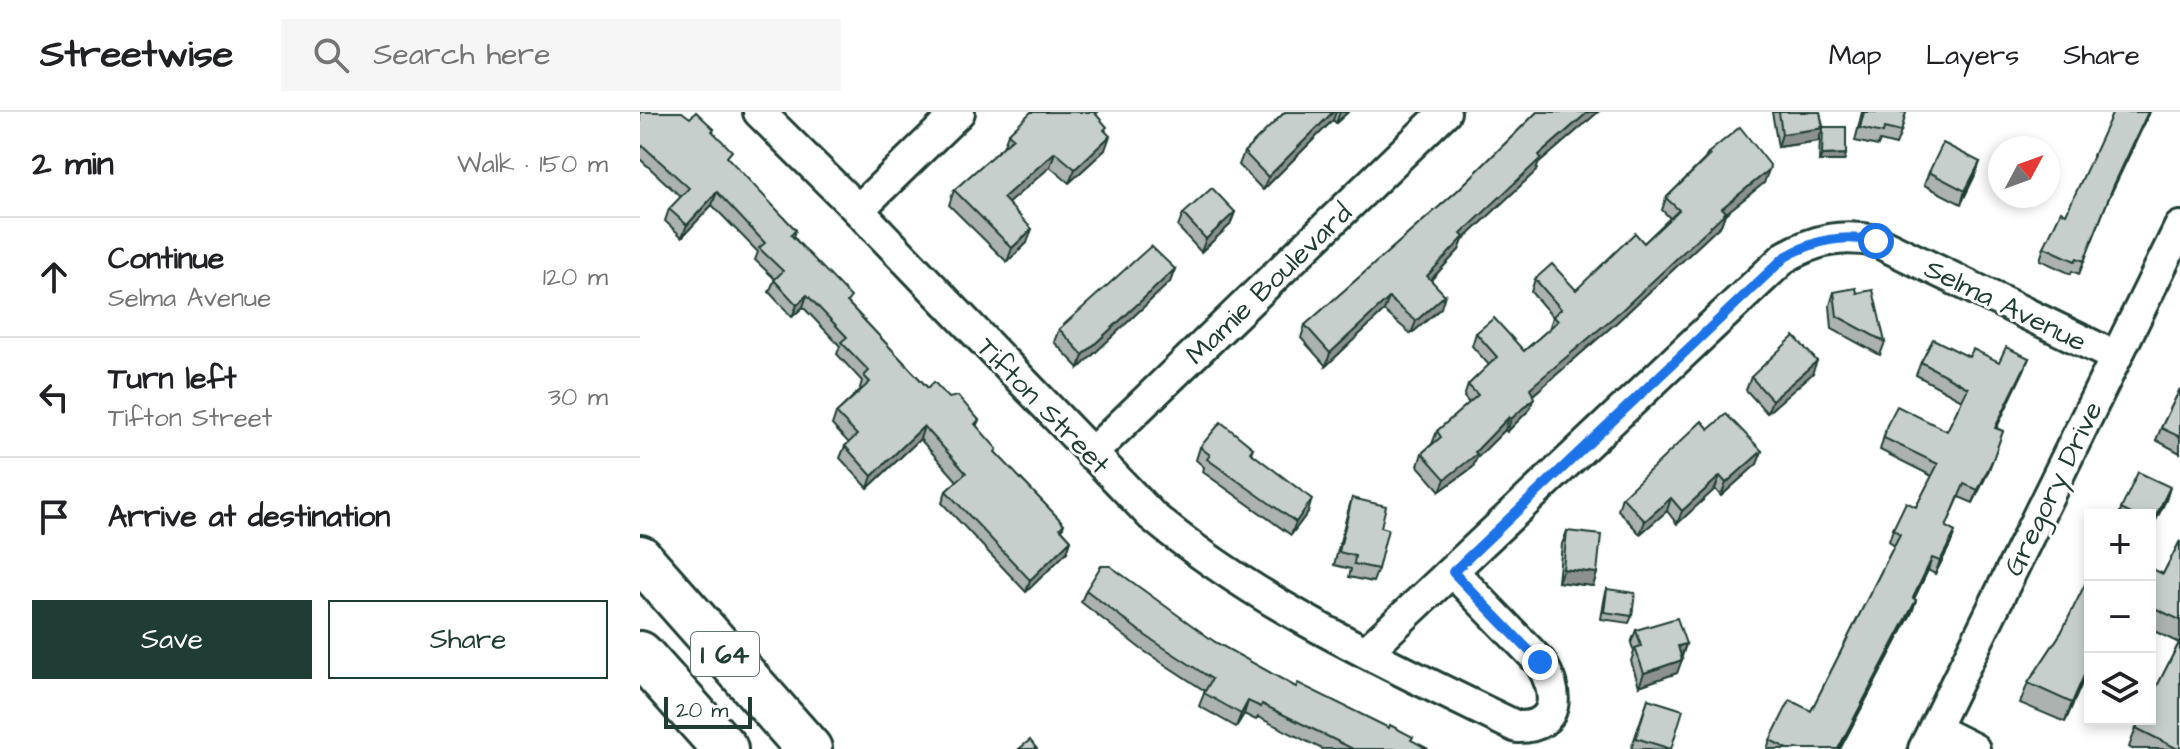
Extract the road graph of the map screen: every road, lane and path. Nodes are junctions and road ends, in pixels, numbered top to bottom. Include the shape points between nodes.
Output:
1 (759, 112) edge
2 (959, 112) edge
3 (1445, 112) edge
4 (858, 210) junction
5 (2180, 227) edge
6 (2116, 357) junction
7 (1091, 454) junction
8 (640, 558) edge
9 (1453, 572) junction
10 (1366, 652) junction
11 (640, 654) edge
12 (1929, 739) edge
13 (725, 749) edge
14 (809, 749) edge
15 (1974, 749) edge

1 - 4 street, Tifton Street
2 - 4 street
3 - 7 street, Mamie Boulevard
4 - 7 street, Tifton Street
5 - 6 street, Gregory Drive
6 - 9 street, Selma Avenue via 1876,241 1834,237 1808,244 1785,257
6 - 12 street, Gregory Drive
7 - 10 street, Tifton Street via 1202,557
8 - 14 highway, I 64
9 - 10 street
9 - 10 street, Tifton Street via 1550,678 1554,692 1543,722 1517,727
11 - 13 highway
12 - 15 street

